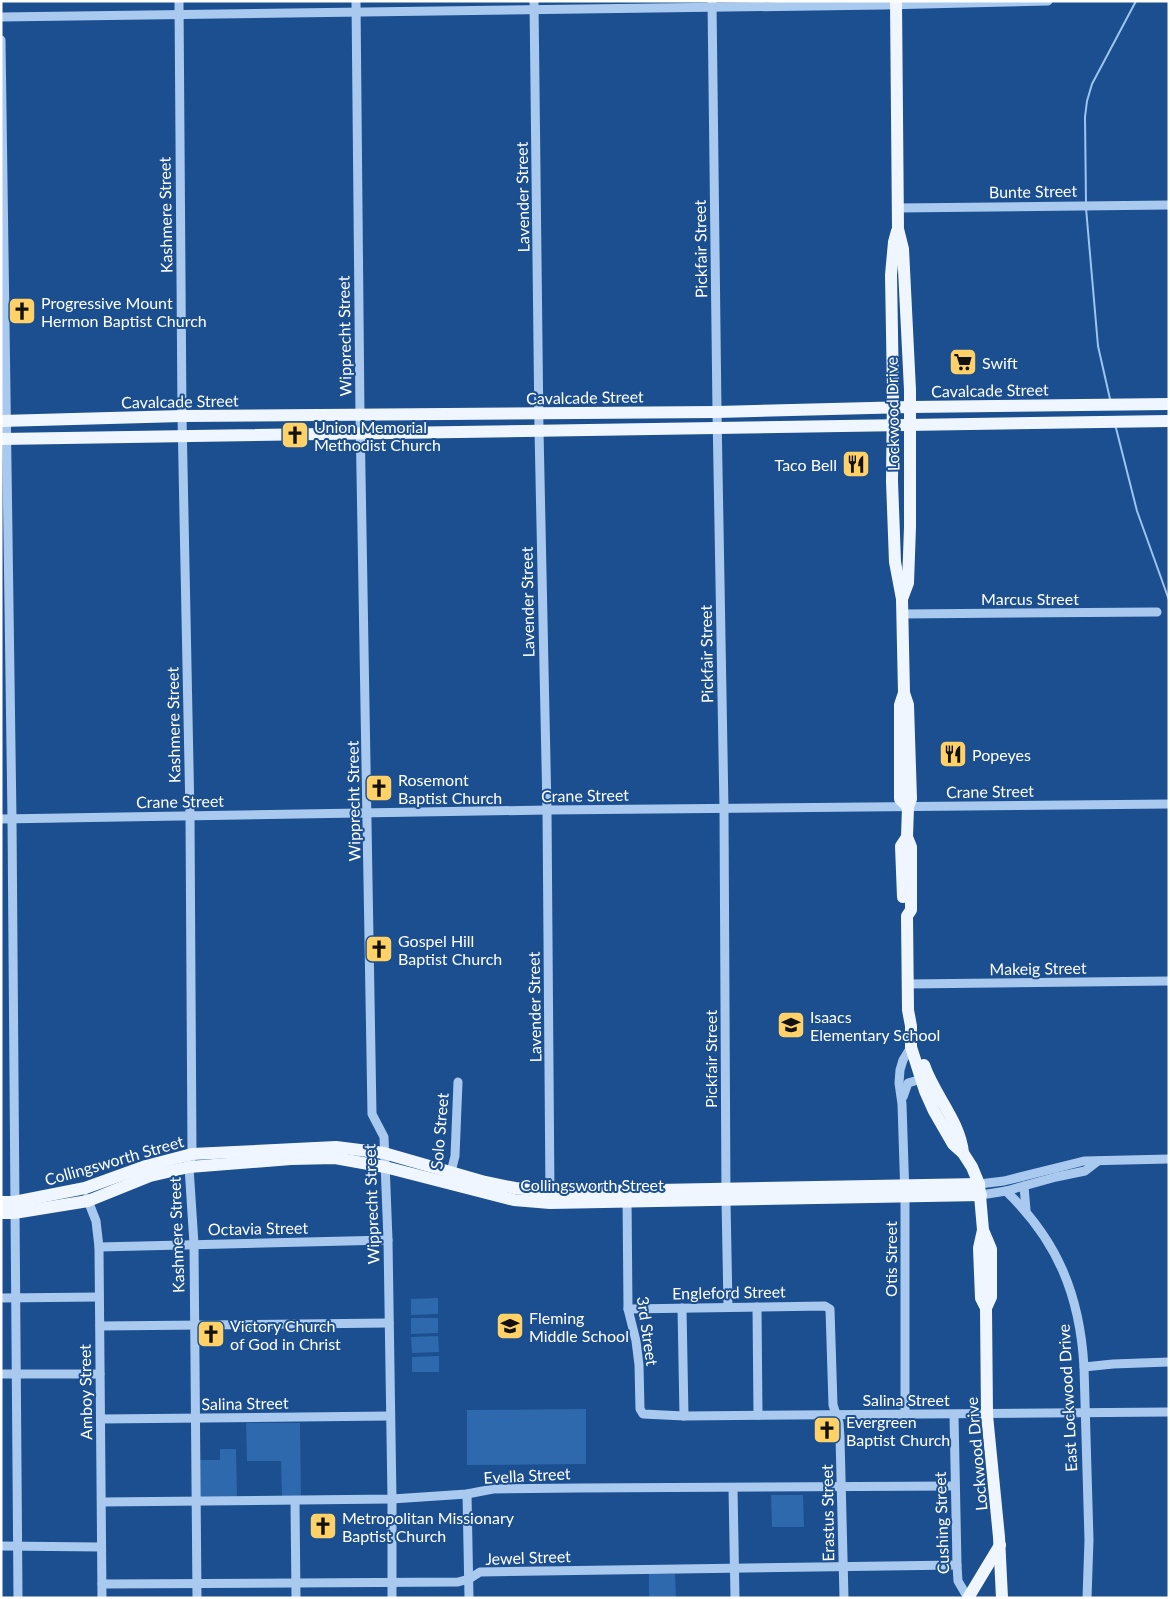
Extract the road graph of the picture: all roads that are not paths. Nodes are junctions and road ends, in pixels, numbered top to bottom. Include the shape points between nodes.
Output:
1 (178, 1) edge
2 (356, 1) edge
3 (1048, 1) edge
4 (896, 3) edge
5 (712, 5) edge
6 (534, 6) edge
7 (356, 12) junction
8 (179, 14) junction
9 (1, 17) edge
10 (1, 40) edge
11 (1169, 205) edge
12 (898, 208) junction
13 (898, 229) junction
14 (905, 296) junction
15 (891, 297) junction
16 (1168, 404) edge
17 (1040, 406) junction
18 (893, 407) junction
19 (910, 407) junction
20 (628, 412) junction
21 (717, 412) junction
22 (450, 414) junction
23 (539, 414) junction
24 (360, 415) junction
25 (182, 416) junction
26 (271, 416) junction
27 (92, 418) junction
28 (3, 421) edge
29 (1168, 421) edge
30 (1040, 422) junction
31 (892, 424) junction
32 (909, 424) junction
33 (718, 428) junction
34 (628, 429) junction
35 (539, 430) junction
36 (449, 431) junction
37 (361, 433) junction
38 (271, 434) junction
39 (183, 436) junction
40 (93, 438) junction
41 (4, 439) edge
42 (893, 525) junction
43 (910, 527) junction
44 (902, 599) junction
45 (1157, 612) dead end
46 (903, 614) junction
47 (1169, 804) edge
48 (908, 807) junction
49 (724, 809) junction
50 (546, 810) junction
51 (368, 813) junction
52 (190, 816) junction
53 (1, 819) edge
54 (12, 819) junction
55 (1169, 981) edge
56 (908, 984) junction
57 (911, 1032) junction
58 (911, 1047) junction
59 (924, 1075) junction
60 (458, 1082) dead end
61 (900, 1083) junction
62 (902, 1104) junction
63 (384, 1153) junction
64 (192, 1154) junction
65 (1169, 1159) edge
66 (1098, 1161) junction
67 (189, 1167) junction
68 (385, 1167) junction
69 (450, 1178) junction
70 (1024, 1186) junction
71 (980, 1190) junction
72 (1006, 1191) junction
73 (904, 1192) junction
74 (86, 1194) junction
75 (726, 1194) junction
76 (627, 1196) junction
77 (550, 1198) junction
78 (8, 1207) edge
79 (1026, 1210) junction
80 (388, 1240) junction
81 (194, 1244) junction
82 (99, 1246) junction
83 (99, 1297) junction
84 (1, 1298) edge
85 (15, 1298) junction
86 (728, 1307) junction
87 (757, 1307) junction
88 (682, 1308) junction
89 (628, 1309) junction
90 (830, 1309) joint
91 (389, 1323) junction
92 (194, 1325) junction
93 (100, 1326) junction
94 (1169, 1362) edge
95 (1084, 1367) junction
96 (1, 1374) edge
97 (16, 1374) junction
98 (100, 1374) junction
99 (1169, 1412) edge
100 (1085, 1413) junction
101 (643, 1414) joint
102 (836, 1414) junction
103 (905, 1414) junction
104 (758, 1415) junction
105 (954, 1415) junction
106 (987, 1415) junction
107 (390, 1416) junction
108 (684, 1416) junction
109 (101, 1419) junction
110 (195, 1419) junction
111 (954, 1486) junction
112 (842, 1487) junction
113 (734, 1488) junction
114 (468, 1494) junction
115 (392, 1499) junction
116 (195, 1501) junction
117 (295, 1501) junction
118 (102, 1502) junction
119 (1000, 1545) junction
120 (1, 1546) edge
121 (17, 1546) junction
122 (101, 1547) junction
123 (957, 1565) junction
124 (843, 1566) junction
125 (734, 1567) junction
126 (469, 1579) junction
127 (391, 1581) junction
128 (197, 1583) junction
129 (296, 1583) junction
130 (102, 1584) junction
131 (18, 1598) edge
132 (102, 1598) edge
133 (197, 1598) edge
134 (296, 1598) edge
135 (392, 1598) edge
136 (469, 1598) edge
137 (735, 1598) edge
138 (844, 1598) edge
139 (968, 1598) edge
140 (1002, 1598) edge
141 (1087, 1598) edge

1 - 8 street, Kashmere Street
2 - 7 street, Wipprecht Street
3 - 4 street
4 - 5 street
4 - 12 main road, Lockwood Drive
5 - 6 street
5 - 21 street, Pickfair Street
6 - 7 street
6 - 23 street, Lavender Street
7 - 8 street
7 - 24 street, Wipprecht Street
8 - 9 street
8 - 25 street, Kashmere Street
10 - 28 street
11 - 12 street, Bunte Street
12 - 13 main road, Lockwood Drive
13 - 14 main road, Lockwood Drive via 903,249
13 - 15 main road, Lockwood Drive via 894,242
14 - 15 main road
14 - 19 main road, Lockwood Drive
15 - 18 main road, Lockwood Drive
16 - 17 main road, Cavalcade Street
16 - 29 main road
17 - 19 main road, Cavalcade Street
17 - 30 main road
18 - 19 main road, Cavalcade Street
18 - 21 main road, Cavalcade Street
18 - 31 main road, Lockwood Drive
19 - 32 main road, Lockwood Drive
20 - 21 main road, Cavalcade Street
20 - 23 main road, Cavalcade Street
20 - 34 main road
21 - 33 street, Pickfair Street
22 - 23 main road, Cavalcade Street
22 - 24 main road, Cavalcade Street
22 - 36 main road
23 - 35 street, Lavender Street
24 - 26 main road, Cavalcade Street
24 - 37 street, Wipprecht Street
25 - 26 main road, Cavalcade Street
25 - 27 main road, Cavalcade Street
25 - 39 street, Kashmere Street
26 - 38 main road
27 - 28 main road, Cavalcade Street
27 - 40 main road
28 - 41 street
29 - 30 main road, Cavalcade Street
30 - 32 main road, Cavalcade Street
31 - 32 main road, Cavalcade Street
31 - 33 main road, Cavalcade Street
31 - 42 main road, Lockwood Drive
32 - 43 main road, Lockwood Drive
33 - 34 main road, Cavalcade Street
33 - 49 street, Pickfair Street
34 - 35 main road, Cavalcade Street
35 - 36 main road, Cavalcade Street
35 - 50 street, Lavender Street
36 - 37 main road, Cavalcade Street
37 - 38 main road, Cavalcade Street
37 - 51 street, Wipprecht Street
38 - 39 main road, Cavalcade Street
39 - 40 main road, Cavalcade Street
39 - 52 street, Kashmere Street
40 - 41 main road, Cavalcade Street
41 - 54 street
42 - 43 main road
42 - 44 main road, Lockwood Drive
43 - 44 main road, Lockwood Drive via 908,584
44 - 46 main road, Lockwood Drive
45 - 46 street, Marcus Street
46 - 48 main road, Lockwood Drive via 911,799
47 - 48 street, Crane Street
48 - 49 street, Crane Street
48 - 56 main road, Lockwood Drive via 907,837 901,846
49 - 50 street, Crane Street
49 - 75 street, Pickfair Street
50 - 51 street, Crane Street
50 - 77 street, Lavender Street
51 - 52 street, Crane Street
51 - 63 street, Wipprecht Street via 372,1114 384,1137
52 - 54 street, Crane Street
52 - 64 street, Kashmere Street
53 - 54 street, Crane Street
54 - 78 street
55 - 56 street, Makeig Street
56 - 57 main road, Lockwood Drive
57 - 58 main road, Lockwood Drive
57 - 59 main road, Lockwood Drive
58 - 59 main road, Lockwood Drive
58 - 61 street, Otis Street via 903,1060
59 - 61 street via 906,1077
59 - 62 street, Otis Street via 908,1083
59 - 71 main road, Lockwood Drive via 962,1139 964,1153
60 - 69 street, Solo Street via 455,1156
61 - 62 street, Otis Street
62 - 73 street, Otis Street
63 - 64 main road, Collingsworth Street via 336,1147
63 - 68 street, Wipprecht Street
63 - 69 main road, Collingsworth Street
64 - 67 street, Kashmere Street
64 - 74 main road, Collingsworth Street via 146,1166
65 - 66 street, Collingsworth Street
66 - 70 street, Collingsworth Street via 1085,1171
66 - 71 street, Collingsworth Street via 1054,1167
67 - 68 main road, Collingsworth Street via 335,1158
67 - 74 main road, Collingsworth Street
67 - 81 street, Kashmere Street
68 - 69 main road, Collingsworth Street
68 - 80 street, Wipprecht Street
69 - 77 main road, Collingsworth Street via 515,1188
70 - 72 street, Collingsworth Street
70 - 79 street
71 - 72 street, Collingsworth Street
71 - 73 main road, Collingsworth Street
71 - 106 main road, Lockwood Drive via 984,1230 979,1248 981,1298 986,1308
72 - 79 street, East Lockwood Drive
73 - 75 main road, Collingsworth Street
73 - 103 street, Otis Street
74 - 78 main road, Collingsworth Street
74 - 82 street, Amboy Street via 96,1220
75 - 76 main road, Collingsworth Street
75 - 86 street, Pickfair Street
76 - 77 main road, Collingsworth Street
76 - 89 street, 3rd Street
78 - 85 street
79 - 95 street, East Lockwood Drive via 1064,1272 1076,1308
80 - 81 street, Octavia Street
80 - 91 street, Wipprecht Street
81 - 82 street, Octavia Street
81 - 92 street, Kashmere Street
82 - 83 street, Amboy Street
83 - 85 street
83 - 93 street, Amboy Street
84 - 85 street
85 - 97 street
86 - 87 street, Engleford Street
86 - 88 street, Engleford Street
87 - 90 street, Engleford Street via 825,1306
87 - 104 street
88 - 89 street, Engleford Street
88 - 108 street
89 - 101 street, 3rd Street via 636,1341 640,1409
90 - 102 street, Erastus Street
91 - 92 street
91 - 107 street, Wipprecht Street
92 - 93 street
92 - 110 street, Kashmere Street
93 - 98 street, Amboy Street
94 - 95 street
95 - 100 street, East Lockwood Drive
96 - 97 street
97 - 98 street
97 - 121 street
98 - 109 street, Amboy Street
99 - 100 street, Salina Street
100 - 106 street, Salina Street
100 - 141 street, East Lockwood Drive via 1089,1540
101 - 108 street, Salina Street
102 - 103 street, Salina Street
102 - 104 street, Salina Street
102 - 112 street, Erastus Street
103 - 105 street, Salina Street
104 - 108 street, Salina Street
105 - 106 street, Salina Street
105 - 111 street, Cushing Street
106 - 119 main road, Lockwood Drive
107 - 110 street, Salina Street
107 - 115 street, Wipprecht Street
109 - 110 street, Salina Street
109 - 118 street, Amboy Street
110 - 116 street, Kashmere Street
111 - 112 street, Evella Street
111 - 123 street, Cushing Street
112 - 113 street, Evella Street
112 - 124 street, Erastus Street
113 - 114 street, Evella Street via 494,1489
113 - 125 street
114 - 115 street, Evella Street
114 - 126 street
115 - 117 street, Evella Street
115 - 127 street, Wipprecht Street
116 - 117 street, Evella Street
116 - 118 street, Evella Street
116 - 128 street, Kashmere Street
117 - 129 street
118 - 122 street, Amboy Street
119 - 139 main road
119 - 140 main road, Lockwood Drive
120 - 121 street
121 - 122 street
121 - 131 street
122 - 130 street, Amboy Street
123 - 124 street, Jewel Street
123 - 139 street, Cushing Street via 958,1581
124 - 125 street, Jewel Street
124 - 138 street, Erastus Street
125 - 126 street, Jewel Street via 480,1572
125 - 137 street
126 - 127 street, Jewel Street via 458,1582
126 - 136 street
127 - 129 street, Jewel Street
127 - 135 street, Wipprecht Street
128 - 129 street, Jewel Street
128 - 130 street, Jewel Street
128 - 133 street, Kashmere Street
129 - 134 street
130 - 132 street, Amboy Street

